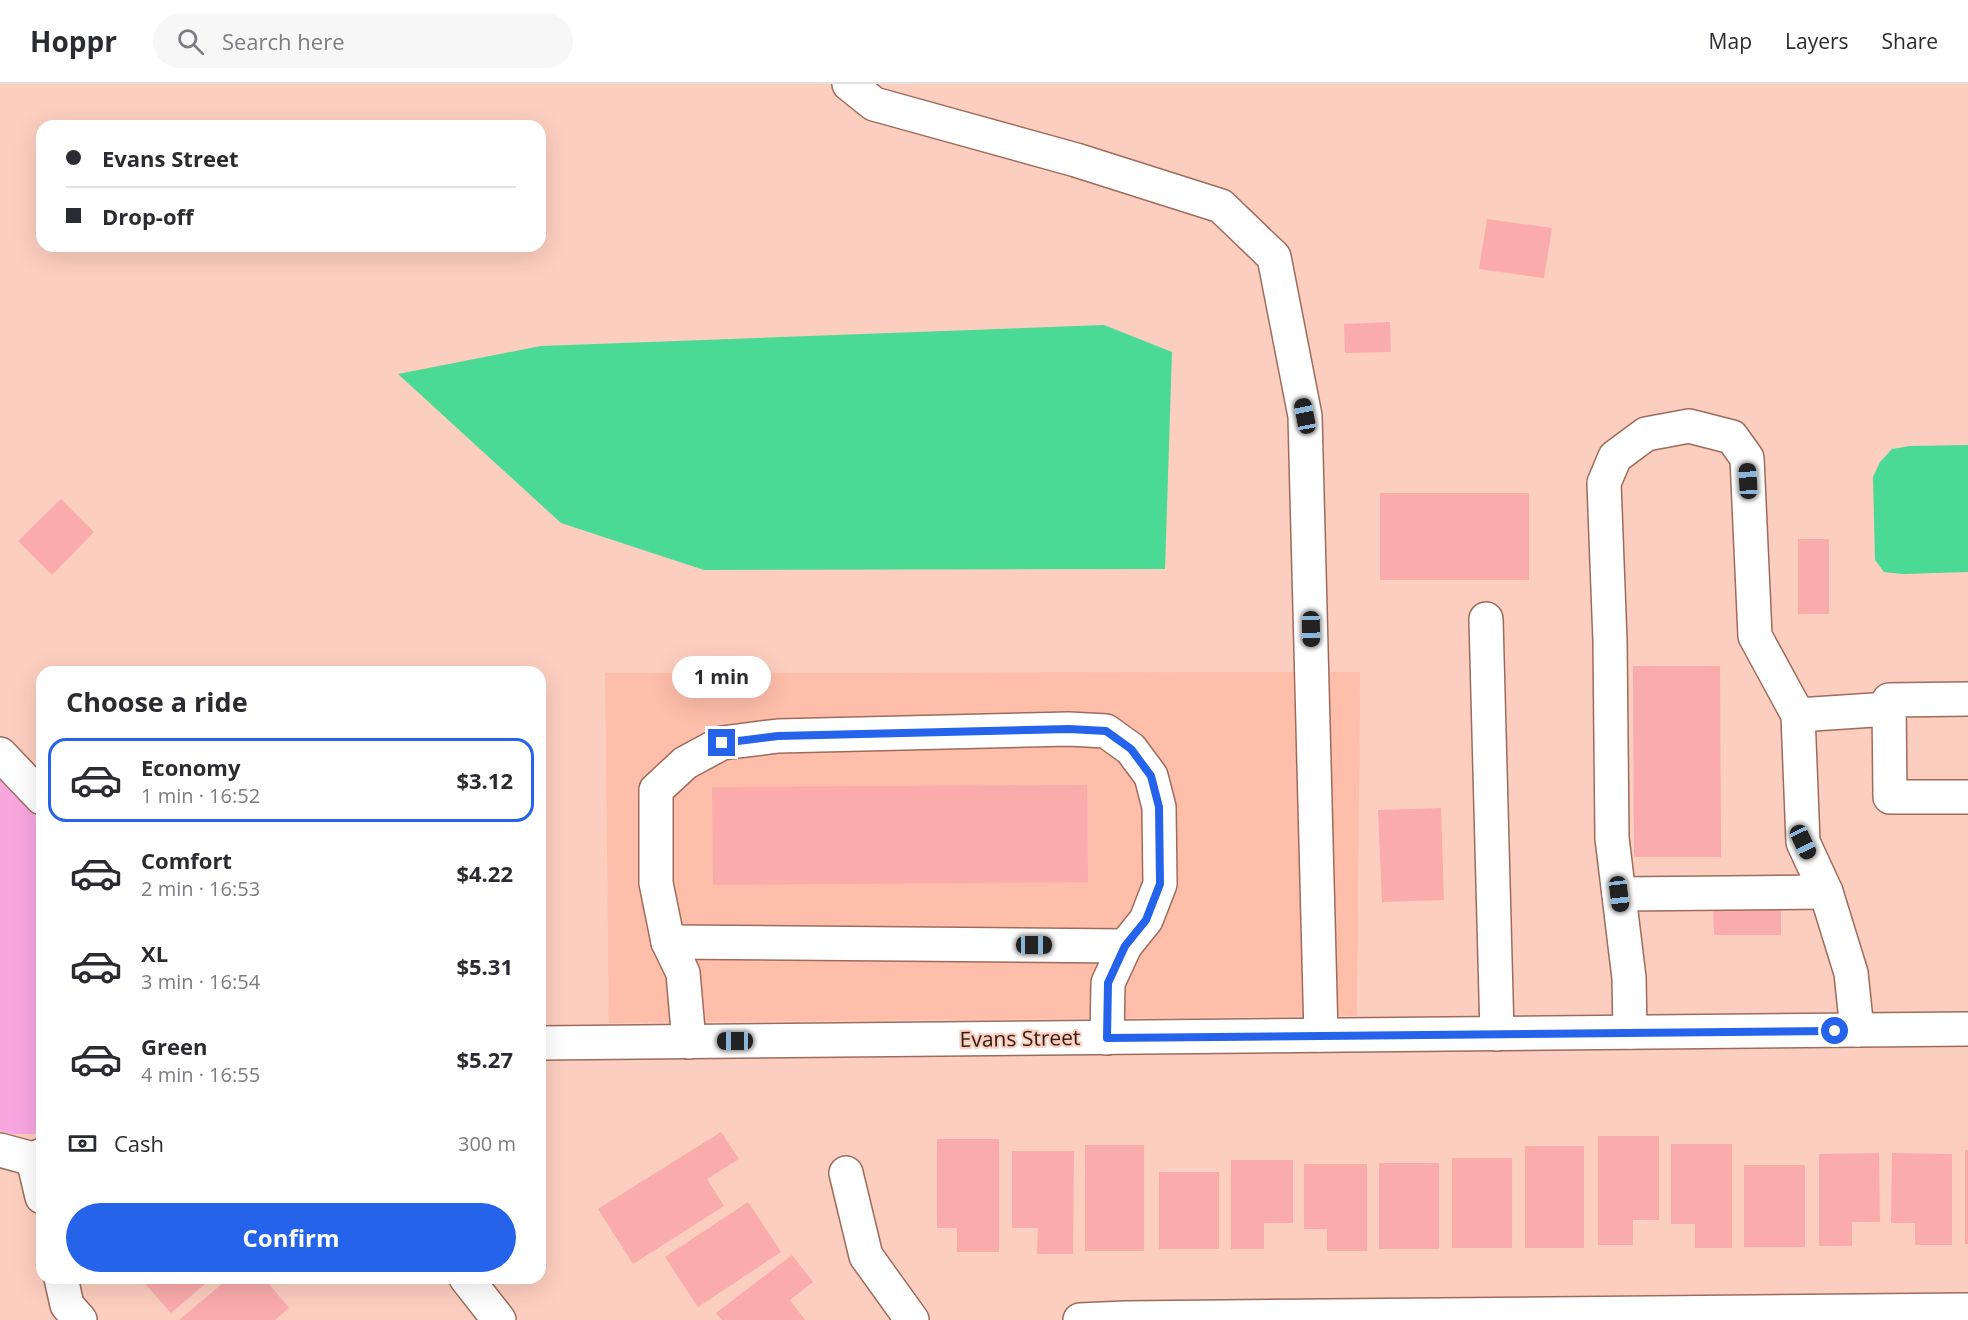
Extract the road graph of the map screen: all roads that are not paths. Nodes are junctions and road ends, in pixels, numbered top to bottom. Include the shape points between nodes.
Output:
1 (849, 84) edge
2 (1486, 619) dead end
3 (1968, 699) edge
4 (1889, 709) junction
5 (1798, 715) junction
6 (0, 754) edge
7 (36, 792) edge
8 (1968, 797) edge
9 (1826, 892) junction
10 (1619, 894) junction
11 (668, 942) junction
12 (1125, 946) junction
13 (1968, 1029) edge
14 (1857, 1030) junction
15 (1630, 1032) junction
16 (1497, 1034) junction
17 (1321, 1035) junction
18 (1107, 1038) junction
19 (689, 1042) junction
20 (546, 1043) edge
21 (0, 1150) edge
22 (36, 1157) edge
23 (846, 1173) dead end
24 (62, 1284) edge
25 (471, 1284) edge
26 (1968, 1310) edge
27 (81, 1320) edge
28 (499, 1320) edge
29 (912, 1320) edge
30 (1080, 1320) edge

1 - 17 street via 874,104 1076,160 1221,206 1274,257 1305,416
2 - 16 street
3 - 4 street via 1889,700
4 - 5 street
4 - 8 street via 1890,797
5 - 9 street via 1803,842
5 - 10 street via 1755,636 1747,458 1732,436 1689,426 1646,434 1615,457 1604,483 1612,838
6 - 7 street
9 - 10 street
9 - 14 street via 1851,973
10 - 15 street via 1629,978
11 - 12 street
11 - 12 street via 656,883 656,790 685,763 722,743 778,736 1069,729 1106,731 1131,749 1151,776 1159,807 1160,884 1146,920
11 - 19 street via 682,973
12 - 18 street via 1108,983
13 - 14 street, Evans Street
14 - 15 street, Evans Street
15 - 16 street, Evans Street
16 - 17 street, Evans Street
17 - 18 street, Evans Street
18 - 19 street, Evans Street
19 - 20 street, Evans Street
21 - 22 street
23 - 29 street via 866,1256
24 - 27 street via 67,1305
25 - 28 street
26 - 30 street

